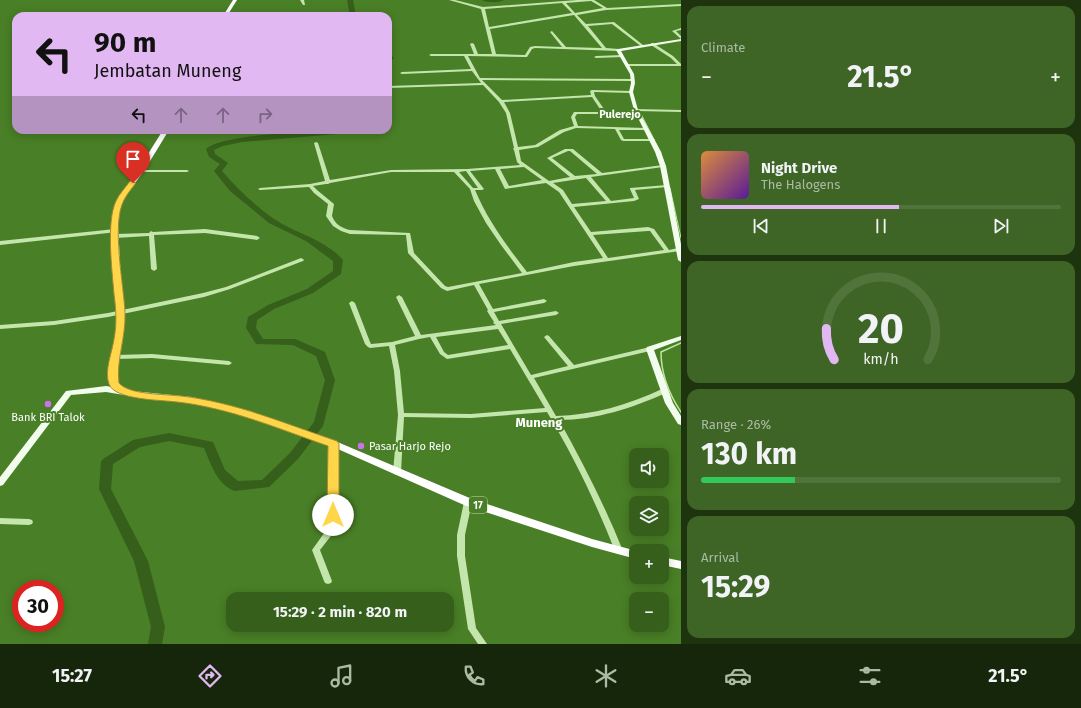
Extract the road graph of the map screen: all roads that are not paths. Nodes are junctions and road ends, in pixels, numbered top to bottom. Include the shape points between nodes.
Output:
1 (235, 0) edge
2 (302, 0) edge
3 (451, 0) edge
4 (591, 0) edge
5 (563, 2) junction
6 (304, 4) dead end
7 (681, 5) edge
8 (483, 8) junction
9 (606, 9) junction
10 (227, 12) edge
11 (574, 14) junction
12 (585, 25) junction
13 (488, 28) junction
14 (681, 29) edge
15 (552, 32) dead end
16 (681, 39) edge
17 (472, 44) dead end
18 (652, 44) junction
19 (642, 46) junction
20 (565, 48) junction
21 (605, 49) junction
22 (618, 50) junction
23 (431, 55) dead end
24 (465, 55) junction
25 (476, 55) junction
26 (494, 55) junction
27 (622, 56) junction
28 (596, 57) dead end
29 (628, 64) junction
30 (680, 66) edge
31 (473, 70) junction
32 (402, 73) dead end
33 (479, 78) junction
34 (633, 80) junction
35 (483, 84) junction
36 (392, 87) edge
37 (631, 92) junction
38 (593, 96) junction
39 (501, 101) junction
40 (605, 112) junction
41 (637, 112) junction
42 (681, 112) edge
43 (576, 127) junction
44 (646, 129) junction
45 (617, 130) junction
46 (164, 134) edge
47 (653, 140) junction
48 (316, 143) dead end
49 (515, 149) junction
50 (524, 166) junction
51 (663, 166) junction
52 (497, 168) junction
53 (455, 170) junction
54 (467, 170) junction
55 (141, 171) junction
56 (187, 171) dead end
57 (600, 174) junction
58 (587, 176) junction
59 (574, 178) junction
60 (548, 182) junction
61 (328, 183) junction
62 (310, 185) junction
63 (667, 186) junction
64 (260, 189) dead end
65 (472, 190) junction
66 (610, 203) junction
67 (572, 206) junction
68 (151, 233) junction
69 (115, 234) junction
70 (589, 234) junction
71 (257, 238) dead end
72 (0, 243) edge
73 (678, 250) junction
74 (667, 251) junction
75 (606, 259) junction
76 (301, 260) dead end
77 (681, 260) edge
78 (154, 269) dead end
79 (526, 274) junction
80 (476, 284) junction
81 (399, 297) dead end
82 (544, 301) dead end
83 (352, 303) dead end
84 (490, 311) junction
85 (121, 313) junction
86 (556, 313) dead end
87 (497, 325) junction
88 (0, 327) edge
89 (432, 335) junction
90 (419, 337) junction
91 (547, 337) dead end
92 (681, 338) edge
93 (392, 344) junction
94 (510, 347) junction
95 (650, 348) junction
96 (116, 357) junction
97 (229, 363) dead end
98 (572, 367) junction
99 (530, 377) junction
100 (113, 380) junction
101 (102, 390) junction
102 (664, 391) junction
103 (126, 392) junction
104 (549, 410) junction
105 (401, 415) junction
106 (555, 418) junction
107 (681, 422) edge
108 (329, 442) junction
109 (397, 472) junction
110 (0, 483) edge
111 (468, 502) junction
112 (0, 521) edge
113 (29, 522) dead end
114 (619, 551) junction
115 (629, 553) edge
116 (669, 562) edge
117 (681, 565) edge
118 (328, 581) dead end
119 (483, 644) edge

1 - 10 highway
2 - 6 street
3 - 8 street
4 - 5 street
4 - 9 street
5 - 8 street
5 - 11 street
7 - 9 street
8 - 13 street
9 - 11 street
11 - 12 street
11 - 13 street
12 - 19 street via 613,23
12 - 21 street
13 - 26 street
14 - 16 street via 674,31
15 - 20 street
16 - 18 main road
17 - 25 street
18 - 19 main road
18 - 30 street via 672,57
19 - 22 main road
20 - 21 street
20 - 26 street via 533,47 526,56
21 - 22 street
22 - 27 main road
23 - 24 street
24 - 25 street
24 - 31 street
25 - 26 street
27 - 28 street
27 - 29 main road
29 - 30 street
29 - 34 main road
31 - 32 street
31 - 33 street
33 - 34 street
33 - 35 street
34 - 37 main road
35 - 36 street
35 - 39 street
37 - 38 street via 593,90
37 - 41 main road
38 - 39 street
38 - 40 street
39 - 49 street via 511,122
40 - 41 street
40 - 43 street via 574,114
41 - 42 street
41 - 44 main road
43 - 45 street
43 - 49 street via 562,131 536,146
44 - 45 street
44 - 47 main road
45 - 47 street via 623,140
46 - 55 highway
47 - 51 main road
48 - 61 street
49 - 50 street via 518,160
50 - 52 street
50 - 60 street
51 - 57 street
51 - 63 main road
52 - 54 street
52 - 60 street via 507,188
53 - 54 street
53 - 61 street via 391,171
53 - 65 street
54 - 65 street via 482,189
55 - 56 street
55 - 69 highway via 119,201
57 - 58 street
57 - 59 street via 571,150 549,158
58 - 59 street
58 - 66 street
59 - 60 street
60 - 67 street
61 - 62 street
62 - 64 street
62 - 80 street via 318,195 332,204 328,216 335,227 350,232 408,234 411,253 445,289
63 - 66 street via 632,189 637,199
63 - 73 main road via 678,238
65 - 79 street via 492,230
66 - 67 street
67 - 70 street
68 - 69 street
68 - 71 street via 215,232
68 - 78 street
69 - 72 street
69 - 85 highway
70 - 74 street via 650,229
70 - 75 street
73 - 74 street
73 - 77 main road
74 - 75 street
75 - 79 street
76 - 85 street via 215,292
79 - 80 street
80 - 84 street
81 - 90 street
82 - 84 street
83 - 93 street via 366,343 373,346
84 - 87 street
85 - 88 street via 71,321
85 - 96 highway
86 - 87 street
87 - 89 street
87 - 94 street
89 - 90 street
89 - 94 street via 447,357
90 - 93 street
91 - 98 street
92 - 95 main road
93 - 105 street
94 - 99 street
95 - 98 street
95 - 102 main road
96 - 97 street via 152,356
96 - 100 highway
98 - 99 street
99 - 104 street
100 - 101 main road
100 - 103 highway via 118,388
101 - 103 main road
101 - 110 main road via 69,393
102 - 106 street via 645,400 610,410 569,419
102 - 107 main road
103 - 108 highway, 17 via 215,404
104 - 105 street via 471,416
104 - 106 street
105 - 109 street
106 - 114 street via 605,512
108 - 109 highway, 17
108 - 118 street via 333,522 316,550
109 - 111 highway, 17
111 - 114 highway, 17
111 - 119 street via 461,535 461,556 470,624
112 - 113 street
114 - 115 highway, 17
116 - 117 highway

